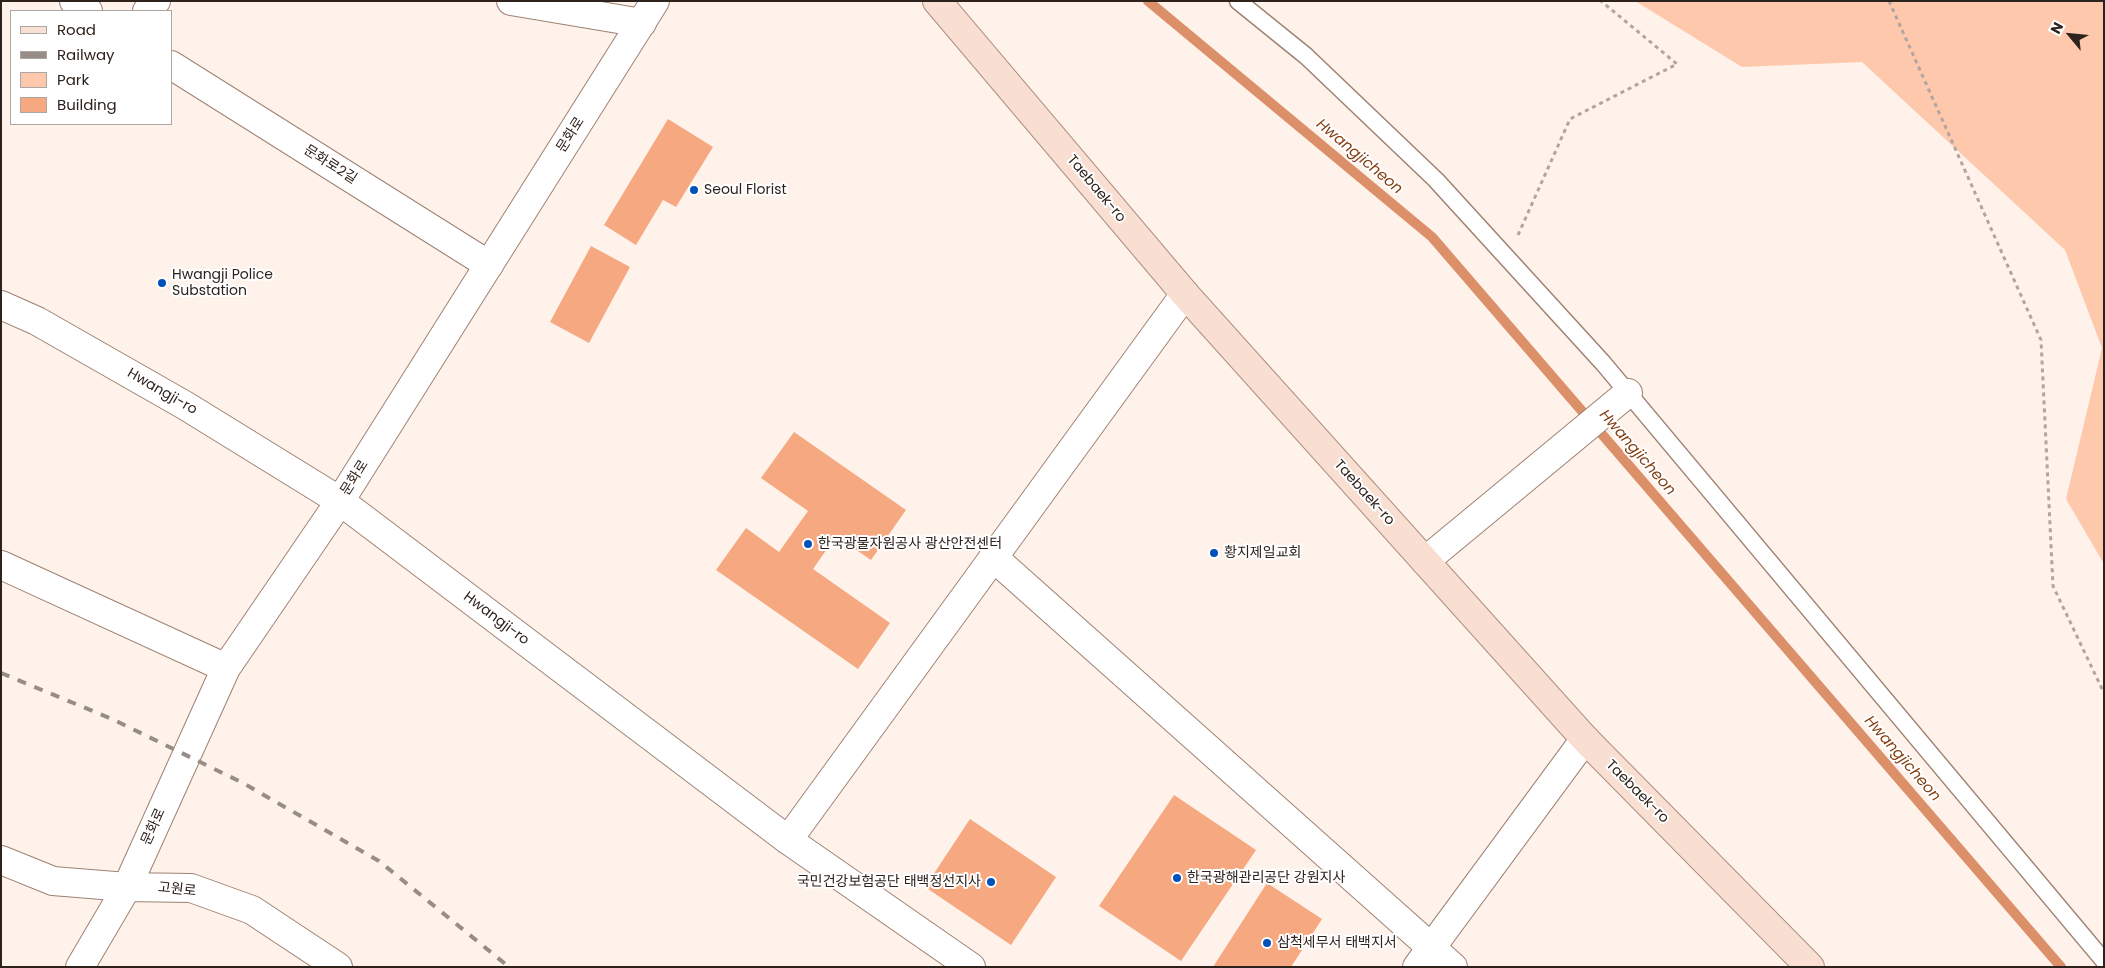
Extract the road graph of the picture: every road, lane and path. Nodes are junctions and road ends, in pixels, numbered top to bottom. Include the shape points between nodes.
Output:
1 (74, 1) edge
2 (511, 1) edge
3 (609, 1) edge
4 (937, 1) edge
5 (1238, 1) edge
6 (1601, 1) edge
7 (1889, 1) edge
8 (87, 10) edge
9 (649, 12) edge
10 (172, 66) edge
11 (1507, 258) junction
12 (489, 265) junction
13 (1185, 294) junction
14 (1, 305) edge
15 (1628, 394) junction
16 (340, 501) junction
17 (993, 557) junction
18 (1425, 561) junction
19 (1, 565) edge
20 (226, 668) junction
21 (2104, 693) edge
22 (1585, 739) junction
23 (788, 840) junction
24 (1, 860) edge
25 (126, 887) junction
26 (1424, 957) edge
27 (2104, 961) edge
28 (80, 967) edge
29 (338, 967) edge
30 (971, 967) edge
31 (1452, 967) edge
32 (1810, 967) edge

1 - 8 street
2 - 9 street
3 - 9 street
4 - 13 main road, Taebaek-ro
5 - 11 lane via 1306,56 1436,180
6 - 11 path via 1677,64 1570,119
7 - 21 path via 2042,340 2053,586
9 - 12 street, 문화로
10 - 12 street, 문화로2길
11 - 15 lane
12 - 16 street, 문화로
13 - 17 street
13 - 18 main road, Taebaek-ro
14 - 16 street, Hwangji-ro via 38,321 186,406
15 - 18 street
15 - 27 lane
16 - 20 street, 문화로
16 - 23 street, Hwangji-ro
17 - 23 street
17 - 26 street
18 - 22 main road, Taebaek-ro
19 - 20 street
20 - 25 street, 문화로
22 - 26 street
22 - 32 main road, Taebaek-ro
23 - 30 street, Hwangji-ro
24 - 25 street, 고원로 via 53,881
25 - 28 street, 문화로
25 - 29 street, 고원로 via 191,888 252,910
26 - 31 street

